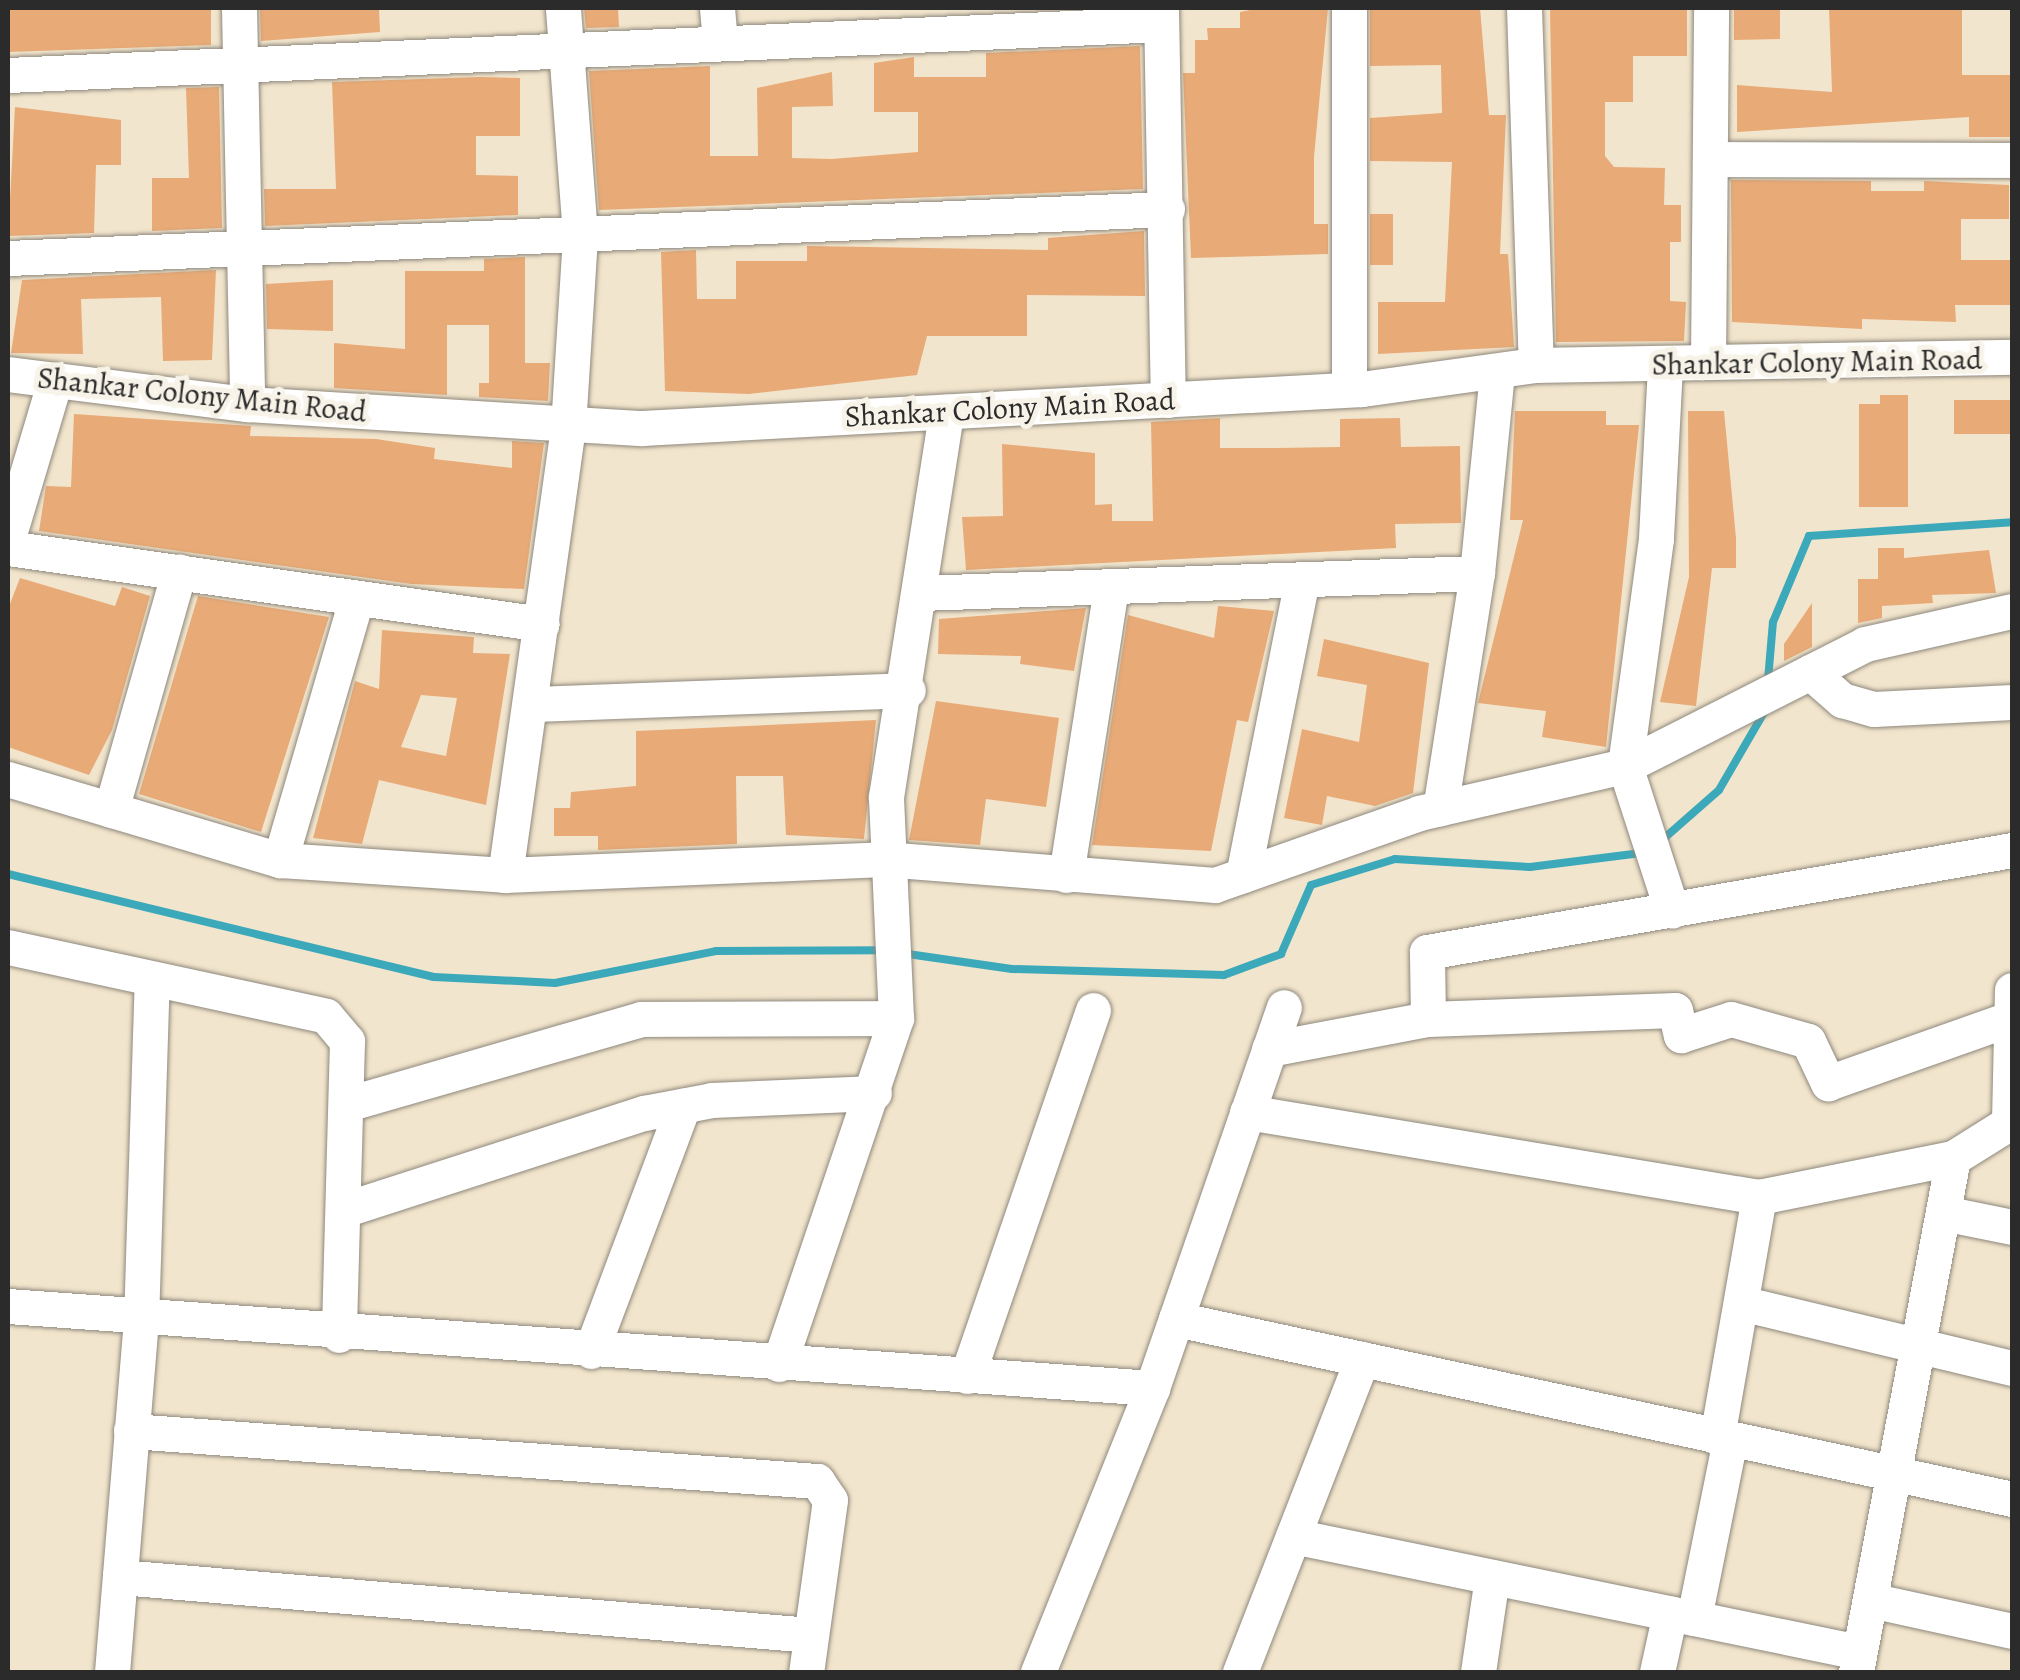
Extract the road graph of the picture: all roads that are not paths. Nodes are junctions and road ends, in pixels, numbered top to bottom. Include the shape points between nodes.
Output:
1 (239, 8) edge
2 (563, 8) edge
3 (717, 8) edge
4 (1350, 8) edge
5 (1524, 8) edge
6 (1711, 8) edge
7 (1161, 16) edge
8 (995, 20) edge
9 (720, 44) junction
10 (567, 50) junction
11 (242, 64) junction
12 (8, 75) edge
13 (1712, 159) junction
14 (2012, 160) edge
15 (1167, 209) junction
16 (580, 234) junction
17 (247, 248) junction
18 (8, 258) edge
19 (2012, 357) edge
20 (1708, 362) junction
21 (1536, 365) junction
22 (1664, 366) junction
23 (1498, 372) junction
24 (8, 374) edge
25 (55, 380) junction
26 (1349, 387) junction
27 (1168, 400) junction
28 (247, 404) junction
29 (946, 412) junction
30 (568, 427) junction
31 (8, 538) edge
32 (8, 548) edge
33 (179, 572) junction
34 (1477, 573) junction
35 (1302, 580) junction
36 (1112, 586) junction
37 (921, 593) junction
38 (356, 600) junction
39 (2012, 611) edge
40 (542, 624) junction
41 (1804, 676) junction
42 (908, 690) junction
43 (2012, 702) edge
44 (532, 704) junction
45 (1625, 766) junction
46 (8, 779) edge
47 (1440, 808) junction
48 (112, 810) junction
49 (2012, 850) edge
50 (280, 860) junction
51 (884, 860) junction
52 (1066, 874) junction
53 (504, 875) junction
54 (1243, 875) junction
55 (1672, 911) junction
56 (8, 947) edge
57 (152, 979) junction
58 (897, 1001) junction
59 (2010, 1004) edge
60 (1284, 1007) dead end
61 (1092, 1010) dead end
62 (1428, 1018) junction
63 (1269, 1049) junction
64 (874, 1093) junction
65 (347, 1104) junction
66 (683, 1106) junction
67 (1247, 1112) junction
68 (2010, 1121) edge
69 (1953, 1158) junction
70 (1759, 1197) junction
71 (346, 1209) junction
72 (1942, 1213) junction
73 (2012, 1227) edge
74 (1740, 1304) junction
75 (8, 1306) edge
76 (1176, 1319) junction
77 (141, 1322) junction
78 (339, 1335) junction
79 (1917, 1348) junction
80 (591, 1352) junction
81 (1362, 1359) junction
82 (779, 1364) junction
83 (2012, 1368) edge
84 (966, 1376) junction
85 (1152, 1388) junction
86 (131, 1431) junction
87 (1724, 1438) junction
88 (1893, 1475) junction
89 (2012, 1499) edge
90 (1293, 1536) junction
91 (120, 1577) junction
92 (1492, 1577) junction
93 (1870, 1600) junction
94 (1682, 1616) junction
95 (2012, 1631) edge
96 (810, 1635) junction
97 (1858, 1662) edge
98 (112, 1672) edge
99 (806, 1672) edge
100 (1038, 1672) edge
101 (1240, 1672) edge
102 (1478, 1672) edge
103 (1657, 1672) edge

1 - 11 street
2 - 10 street
3 - 9 street
4 - 26 street
5 - 21 street
6 - 13 street
7 - 8 street
7 - 15 street
8 - 9 street
9 - 10 street
10 - 11 street
10 - 16 street
11 - 12 street
11 - 17 street
13 - 14 street
13 - 20 street
15 - 16 street
15 - 27 street
16 - 17 street
16 - 30 street
17 - 18 street
17 - 28 street
19 - 20 street, Shankar Colony Main Road
20 - 22 street, Shankar Colony Main Road
21 - 22 street, Shankar Colony Main Road
21 - 23 street, Shankar Colony Main Road
22 - 45 street via 1656,539
23 - 26 street, Shankar Colony Main Road
23 - 34 street
24 - 25 street, Shankar Colony Main Road
25 - 28 street, Shankar Colony Main Road
25 - 31 street
26 - 27 street, Shankar Colony Main Road
27 - 29 street, Shankar Colony Main Road
28 - 30 street, Shankar Colony Main Road
29 - 30 street, Shankar Colony Main Road
29 - 37 street
30 - 40 street
32 - 33 street
33 - 38 street
33 - 48 street
34 - 35 street
34 - 47 street
35 - 36 street
35 - 54 street
36 - 37 street
36 - 52 street
37 - 42 street
38 - 40 street
38 - 50 street
39 - 41 street via 1865,644
40 - 44 street
41 - 43 street via 1842,700 1874,709
41 - 45 street via 1731,706
42 - 44 street
42 - 51 street via 886,797
44 - 53 street
45 - 47 street
45 - 55 street
46 - 48 street
47 - 54 street
48 - 50 street
49 - 55 street
50 - 53 street
51 - 52 street
51 - 53 street
51 - 58 street via 896,928
52 - 54 street via 1215,885
55 - 62 street via 1427,952
56 - 57 street
57 - 65 street via 326,1016 347,1042
57 - 77 street
58 - 64 street
58 - 65 street via 641,1019
59 - 62 street via 1828,1084 1808,1042 1731,1018 1681,1036 1676,1010
59 - 68 street
60 - 63 street
61 - 84 street
62 - 63 street
63 - 67 street
64 - 66 street
64 - 82 street
65 - 71 street
66 - 71 street
66 - 80 street
67 - 70 street
67 - 76 street
68 - 69 street
69 - 70 street
69 - 72 street
70 - 74 street
71 - 78 street
72 - 73 street
72 - 79 street
74 - 79 street
74 - 87 street
75 - 77 street
76 - 81 street
76 - 85 street
77 - 78 street
77 - 86 street
78 - 80 street
79 - 83 street
79 - 88 street
80 - 82 street
81 - 87 street
81 - 90 street
82 - 84 street
84 - 85 street
85 - 100 street
86 - 91 street
86 - 96 street via 818,1481 830,1500
87 - 88 street
87 - 94 street
88 - 89 street
88 - 93 street
90 - 92 street
90 - 101 street
91 - 96 street
91 - 98 street
92 - 94 street
92 - 102 street
93 - 95 street
93 - 97 street
94 - 97 street
94 - 103 street
96 - 99 street

